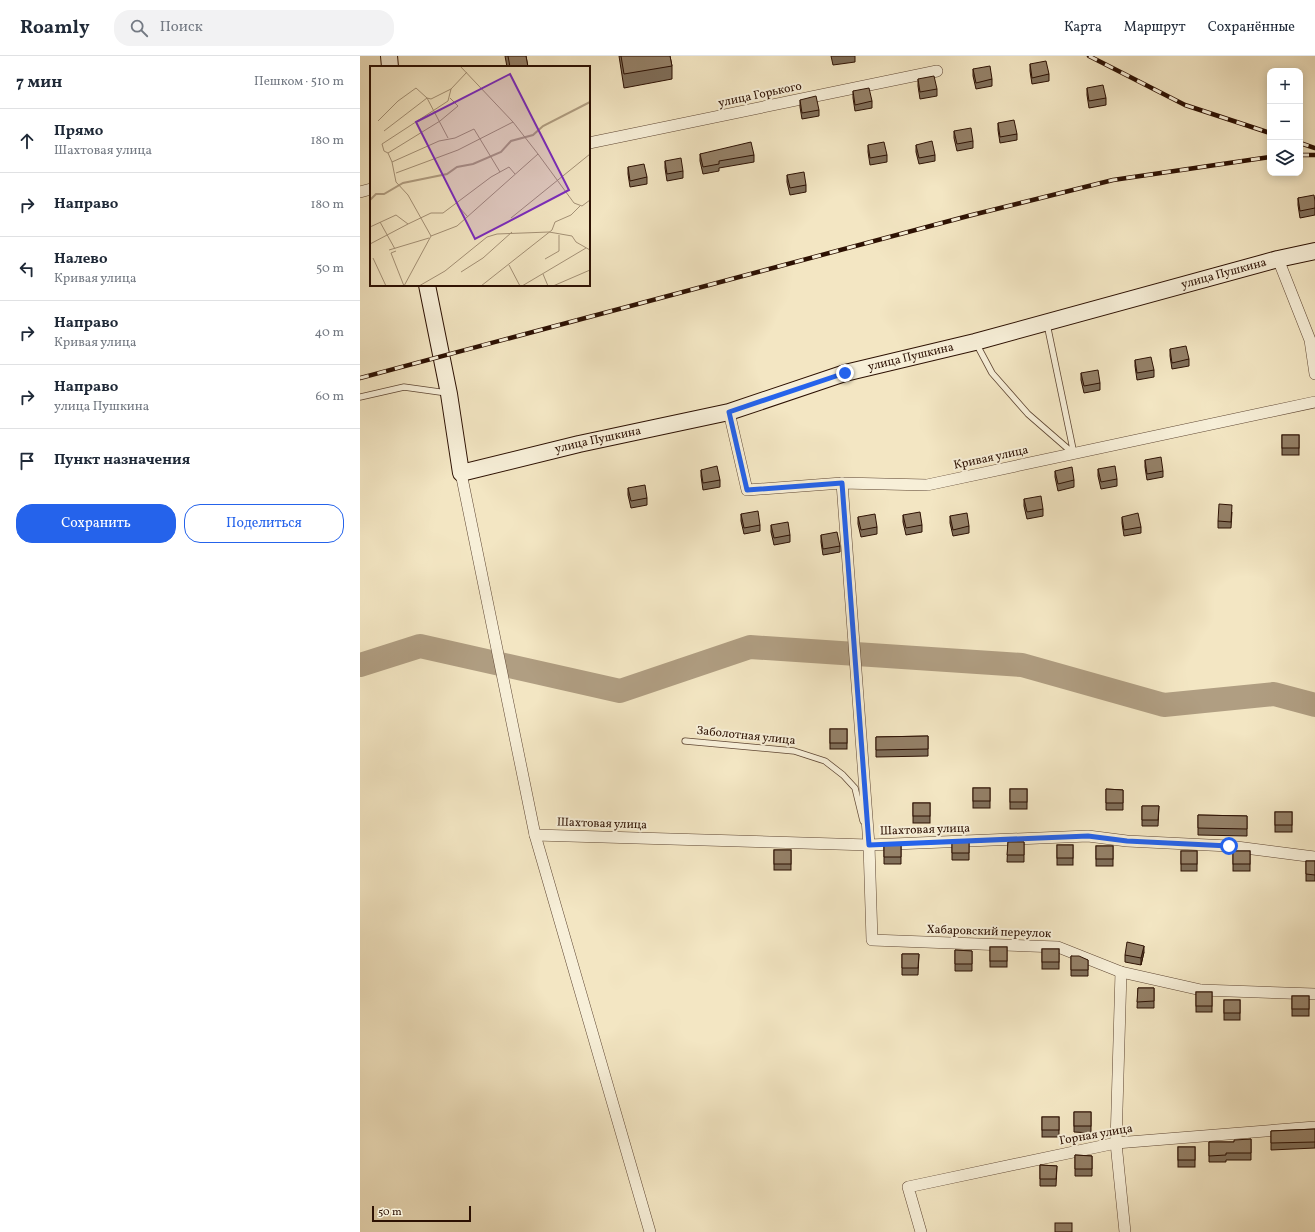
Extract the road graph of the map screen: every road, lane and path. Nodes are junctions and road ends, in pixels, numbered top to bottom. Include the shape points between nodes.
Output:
1 (389, 56) edge
2 (390, 66) edge
3 (937, 72) dead end
4 (590, 143) edge
5 (370, 189) edge
6 (360, 192) edge
7 (1315, 251) edge
8 (1278, 259) junction
9 (427, 286) edge
10 (1046, 322) junction
11 (975, 342) junction
12 (1315, 374) edge
13 (449, 394) junction
14 (360, 397) edge
15 (1315, 402) edge
16 (729, 412) junction
17 (1074, 454) junction
18 (461, 473) junction
19 (842, 483) junction
20 (685, 741) dead end
21 (535, 835) junction
22 (869, 845) junction
23 (1315, 856) edge
24 (1121, 972) junction
25 (1315, 994) edge
26 (1315, 1128) edge
27 (1116, 1143) junction
28 (650, 1232) edge
29 (921, 1232) edge
30 (1125, 1232) edge

1 - 2 main road
3 - 4 street, улица Горького
5 - 6 street
7 - 8 main road, улица Пушкина
8 - 10 main road, улица Пушкина
8 - 12 street via 1310,340
9 - 13 main road
10 - 11 main road, улица Пушкина
10 - 17 lane
11 - 16 main road, улица Пушкина via 845,373
11 - 17 lane via 992,373 1028,414
13 - 14 lane via 404,386
13 - 18 main road
15 - 17 street, Кривая улица
16 - 18 main road, улица Пушкина via 579,444
16 - 19 street, Кривая улица via 747,490
17 - 19 street, Кривая улица via 928,485
18 - 21 street
19 - 22 street
20 - 22 lane, Заболотная улица via 794,751 825,761 855,788
21 - 22 street, Шахтовая улица
21 - 28 street
22 - 23 street, Шахтовая улица via 1088,836 1127,841 1229,846
22 - 24 street, Хабаровский переулок via 872,940 1058,947
24 - 25 street, Хабаровский переулок via 1201,990
24 - 27 street
26 - 27 street, Горная улица
27 - 29 street, Горная улица via 908,1187
27 - 30 street

